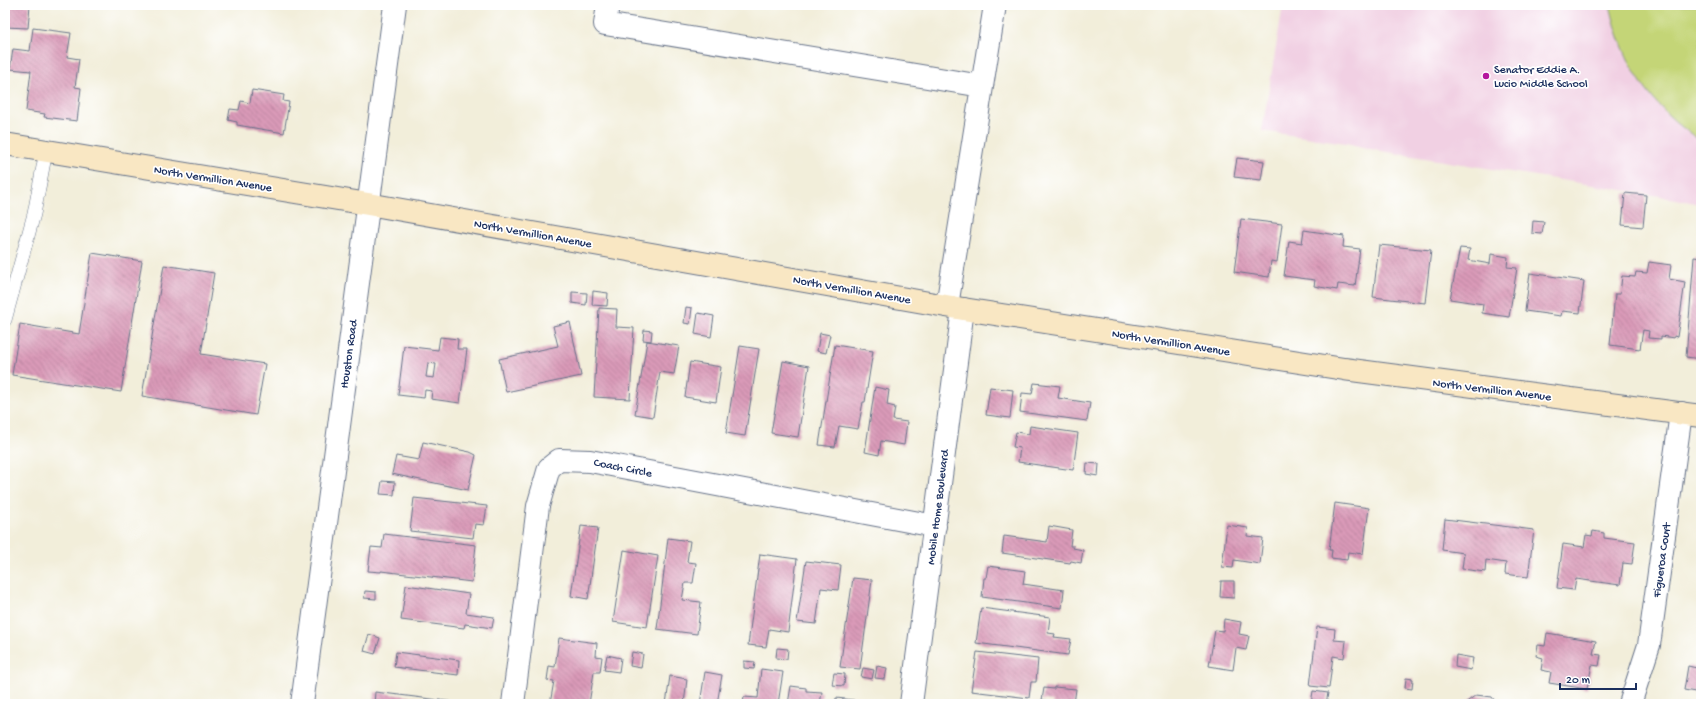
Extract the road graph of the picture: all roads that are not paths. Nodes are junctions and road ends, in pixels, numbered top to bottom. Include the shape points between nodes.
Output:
1 (395, 5) edge
2 (608, 5) edge
3 (995, 5) edge
4 (982, 86) junction
5 (5, 144) edge
6 (46, 151) junction
7 (368, 204) junction
8 (955, 308) junction
9 (5, 320) edge
10 (1691, 415) edge
11 (935, 526) junction
12 (302, 704) edge
13 (513, 704) edge
14 (911, 704) edge
15 (1630, 704) edge

1 - 7 street, Houston Road
2 - 4 street via 605,24
3 - 4 street, Mobile Home Boulevard
4 - 8 street, Mobile Home Boulevard
5 - 6 street, North Vermillion Avenue
6 - 7 street, North Vermillion Avenue
6 - 9 lane via 34,214
7 - 8 street, North Vermillion Avenue
7 - 12 street, Houston Road
8 - 10 street, North Vermillion Avenue via 1344,369
8 - 11 street, Mobile Home Boulevard
10 - 15 street, Figueroa Court via 1649,645
11 - 13 street, Coach Circle via 590,461 559,460 549,468 538,506
11 - 14 street, Mobile Home Boulevard

